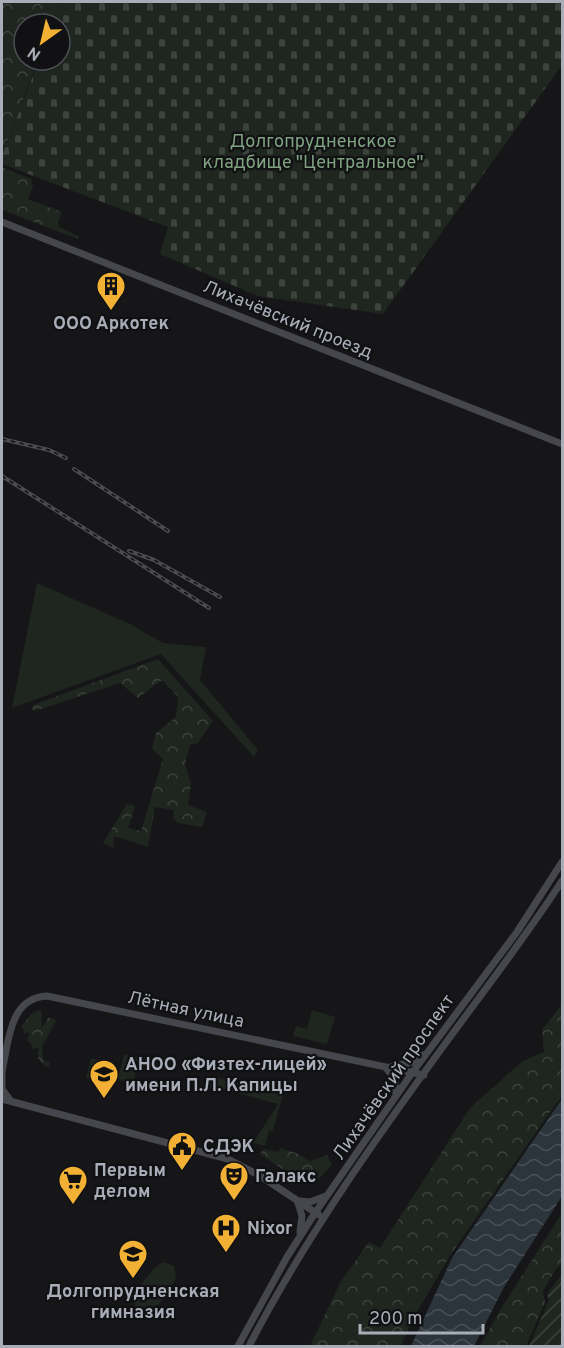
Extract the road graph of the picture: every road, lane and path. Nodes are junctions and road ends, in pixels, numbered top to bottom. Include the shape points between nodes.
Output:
1 (2, 222) edge
2 (562, 444) edge
3 (562, 862) edge
4 (562, 881) edge
5 (427, 1052) junction
6 (386, 1068) junction
7 (2, 1070) edge
8 (412, 1073) junction
9 (423, 1074) junction
10 (2, 1099) edge
11 (394, 1099) junction
12 (12, 1102) junction
13 (328, 1194) junction
14 (297, 1200) junction
15 (315, 1213) junction
16 (323, 1219) junction
17 (299, 1237) junction
18 (238, 1347) edge
19 (249, 1347) edge

1 - 2 main road, Лихачёвский проезд
3 - 5 main road, Лихачёвский проспект via 517,932
4 - 9 main road, Лихачёвский проспект
5 - 6 main road via 412,1062
5 - 8 main road, Лихачёвский проспект
6 - 7 main road, Лётная улица via 47,996 30,999 17,1011
6 - 8 main road, Лётная улица
6 - 11 main road via 395,1079
7 - 12 main road via 2,1089
8 - 9 main road, Лётная улица
8 - 11 main road, Лихачёвский проспект
9 - 16 main road, Лихачёвский проспект
10 - 12 main road
11 - 13 main road, Лихачёвский проспект
12 - 14 main road via 220,1156 248,1168
13 - 14 main road via 310,1202
13 - 15 main road, Лихачёвский проспект
14 - 15 main road
14 - 17 main road via 303,1222
15 - 16 main road
15 - 17 main road, Лихачёвский проспект
16 - 19 main road, Лихачёвский проспект
17 - 18 main road, Лихачёвский проспект

